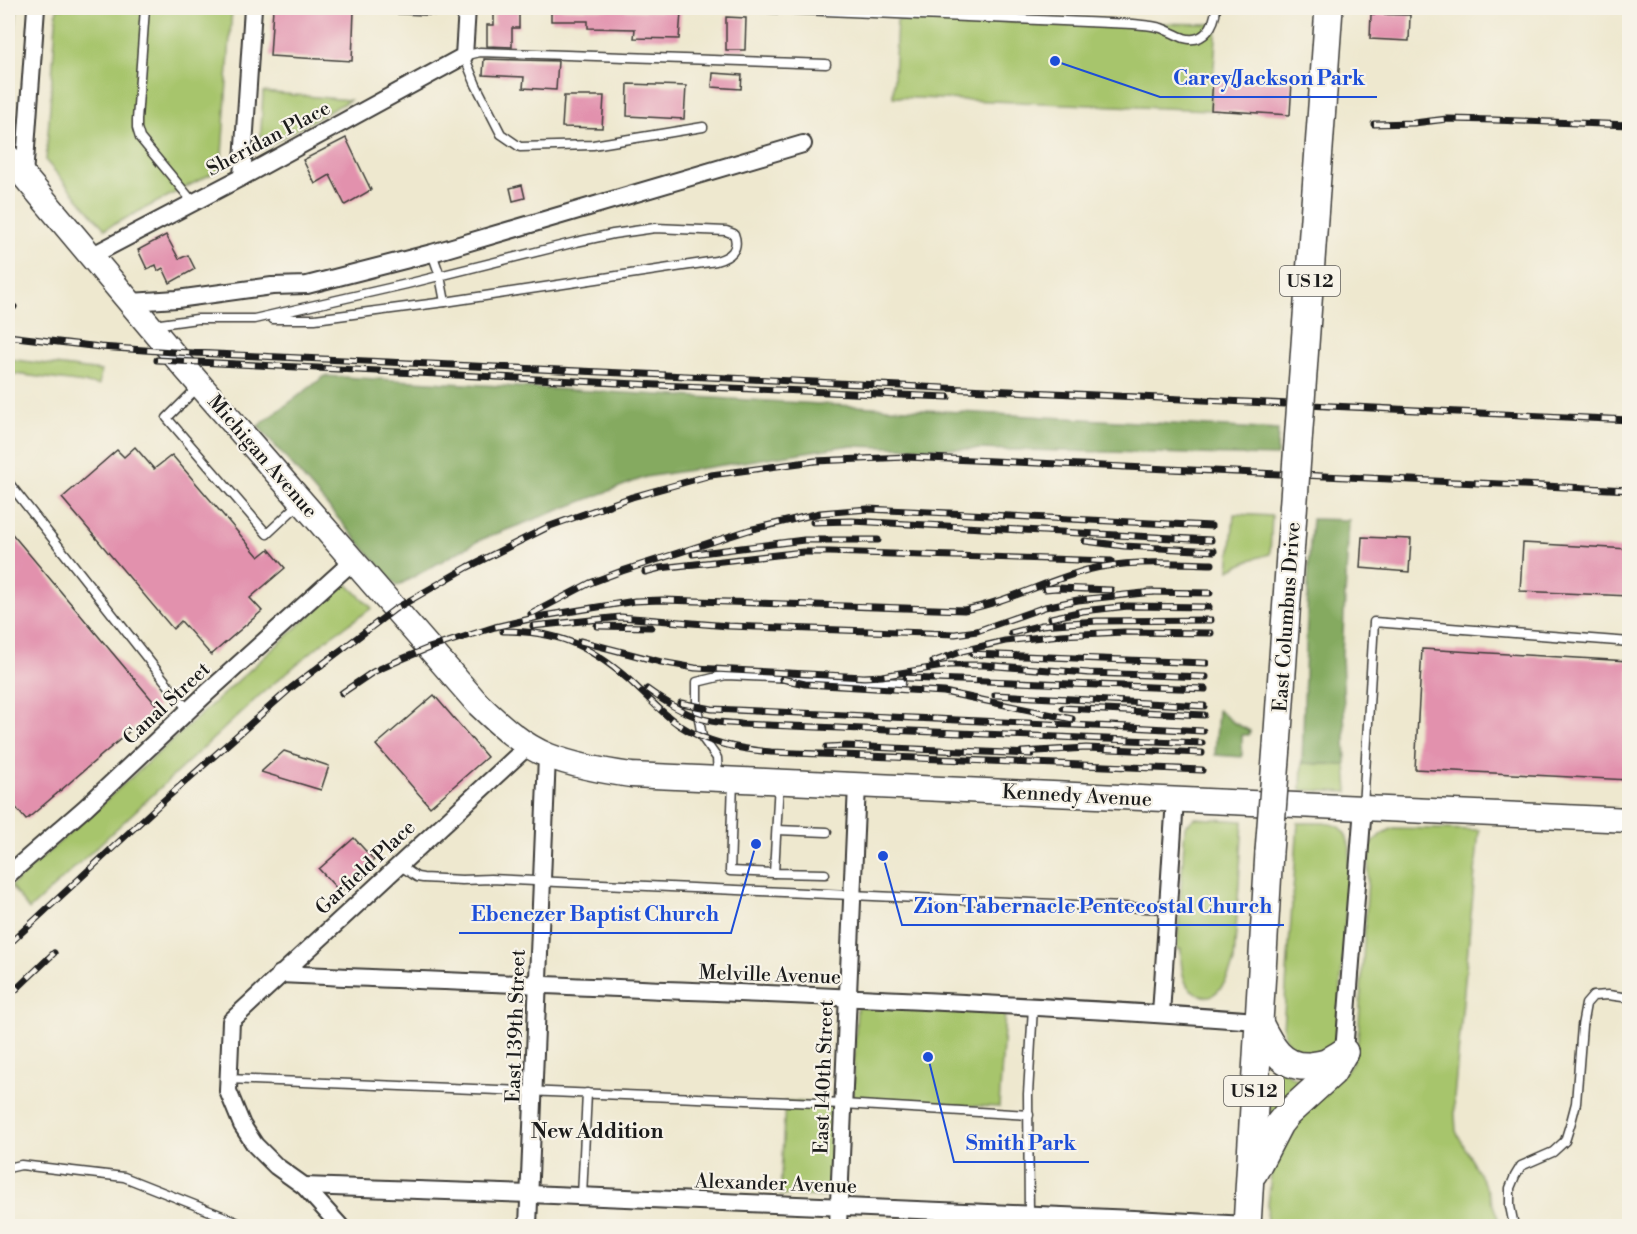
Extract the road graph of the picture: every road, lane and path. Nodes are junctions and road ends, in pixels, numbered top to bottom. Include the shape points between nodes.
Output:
1 (36, 8) edge
2 (145, 8) edge
3 (252, 8) edge
4 (370, 8) edge
5 (754, 8) edge
6 (1216, 8) edge
7 (1329, 8) edge
8 (467, 10) edge
9 (889, 10) edge
10 (464, 56) junction
11 (826, 64) dead end
12 (704, 127) dead end
13 (803, 144) dead end
14 (8, 157) edge
15 (24, 176) junction
16 (242, 177) junction
17 (193, 202) junction
18 (432, 253) junction
19 (91, 256) junction
20 (440, 276) junction
21 (131, 302) junction
22 (446, 302) junction
23 (254, 319) junction
24 (150, 326) junction
25 (201, 385) junction
26 (8, 482) edge
27 (10, 492) edge
28 (302, 502) junction
29 (353, 561) junction
30 (1629, 642) edge
31 (901, 684) dead end
32 (188, 710) junction
33 (538, 750) junction
34 (725, 779) junction
35 (778, 782) junction
36 (858, 785) junction
37 (1175, 799) junction
38 (1363, 807) junction
39 (1629, 820) edge
40 (777, 830) junction
41 (827, 832) dead end
42 (399, 865) junction
43 (9, 872) edge
44 (774, 873) junction
45 (825, 874) dead end
46 (542, 882) junction
47 (852, 895) junction
48 (1168, 909) junction
49 (280, 974) junction
50 (537, 986) junction
51 (848, 998) junction
52 (1629, 998) edge
53 (1034, 1007) junction
54 (1161, 1014) junction
55 (1258, 1021) junction
56 (1344, 1052) junction
57 (228, 1079) junction
58 (533, 1091) junction
59 (587, 1094) junction
60 (843, 1104) junction
61 (1029, 1115) junction
62 (8, 1168) edge
63 (1249, 1180) junction
64 (304, 1186) junction
65 (529, 1194) junction
66 (582, 1196) junction
67 (839, 1207) junction
68 (1029, 1215) junction
69 (1134, 1223) edge
70 (236, 1225) edge
71 (1247, 1226) edge
72 (340, 1227) edge
73 (528, 1227) edge
74 (838, 1227) edge
75 (1514, 1227) edge

1 - 15 street
2 - 17 lane via 138,132
3 - 16 street
4 - 8 lane
5 - 9 lane
6 - 9 lane via 1210,29 1191,39 1152,26
7 - 55 main road, East Columbus Drive / US 12, bridge
8 - 10 street
10 - 11 lane via 480,52
10 - 12 lane via 501,134 520,147 593,146
10 - 16 street, Sheridan Place
13 - 18 street
14 - 15 main road, Michigan Avenue
15 - 19 main road, Michigan Avenue
16 - 17 street, Sheridan Place
17 - 19 street, Sheridan Place
18 - 20 lane
18 - 21 street via 307,285
19 - 21 main road, Michigan Avenue
20 - 22 lane
20 - 22 lane via 591,238 655,228 726,231 734,234 737,242 734,252 716,261
20 - 23 lane
21 - 24 main road, Michigan Avenue
22 - 23 lane via 315,319
23 - 24 lane via 197,319
24 - 25 main road, Michigan Avenue
25 - 28 main road, Michigan Avenue
25 - 28 lane via 167,418 267,534
26 - 27 lane
27 - 32 lane
28 - 29 main road, Michigan Avenue
29 - 32 street, Canal Street
29 - 33 main road, Michigan Avenue via 478,704 507,731
30 - 38 lane via 1374,622
31 - 34 lane via 726,675 697,682 702,736
32 - 43 street, Canal Street via 86,807
33 - 34 main road, Kennedy Avenue via 577,764 631,775
33 - 42 street, Garfield Place
33 - 46 street, East 139th Street
34 - 35 main road, Kennedy Avenue
34 - 44 lane via 730,871
35 - 36 main road, Kennedy Avenue
35 - 40 lane
36 - 37 main road, Kennedy Avenue
36 - 47 street, East 140th Street
37 - 38 main road, Kennedy Avenue
37 - 48 street
38 - 39 main road, Kennedy Avenue
38 - 56 street
40 - 41 lane
40 - 44 lane
42 - 46 lane via 423,878
42 - 49 street, Garfield Place
44 - 45 lane
46 - 47 lane
46 - 50 street, East 139th Street
47 - 48 lane
47 - 51 street, East 140th Street
48 - 54 street
49 - 50 street, Melville Avenue
49 - 57 street, Garfield Place via 231,1021
50 - 51 street, Melville Avenue
50 - 58 street, East 139th Street
51 - 53 street, Melville Avenue
51 - 60 street, East 140th Street
52 - 75 lane via 1593,996 1586,1004 1576,1103 1565,1141 1553,1152 1521,1166 1515,1176 1510,1188
53 - 54 street, Melville Avenue
53 - 61 lane
54 - 55 street, Melville Avenue
55 - 56 main road via 1275,1050 1295,1065 1326,1063
55 - 63 main road, East Columbus Drive / US 12
56 - 63 main road via 1332,1073 1279,1124
57 - 58 lane
57 - 64 street via 231,1100 255,1145
58 - 59 lane
58 - 65 street, East 139th Street
59 - 60 lane
59 - 66 lane
60 - 61 lane
60 - 67 street, East 140th Street
61 - 68 lane
62 - 70 lane via 21,1165 124,1177
63 - 71 main road, East Columbus Drive / US 12
64 - 65 street, Alexander Avenue
64 - 72 street
65 - 66 street, Alexander Avenue
65 - 73 street, East 139th Street
66 - 67 street, Alexander Avenue
67 - 68 street, Alexander Avenue
67 - 74 street, East 140th Street
68 - 69 street, Alexander Avenue
69 - 71 street, Alexander Avenue

